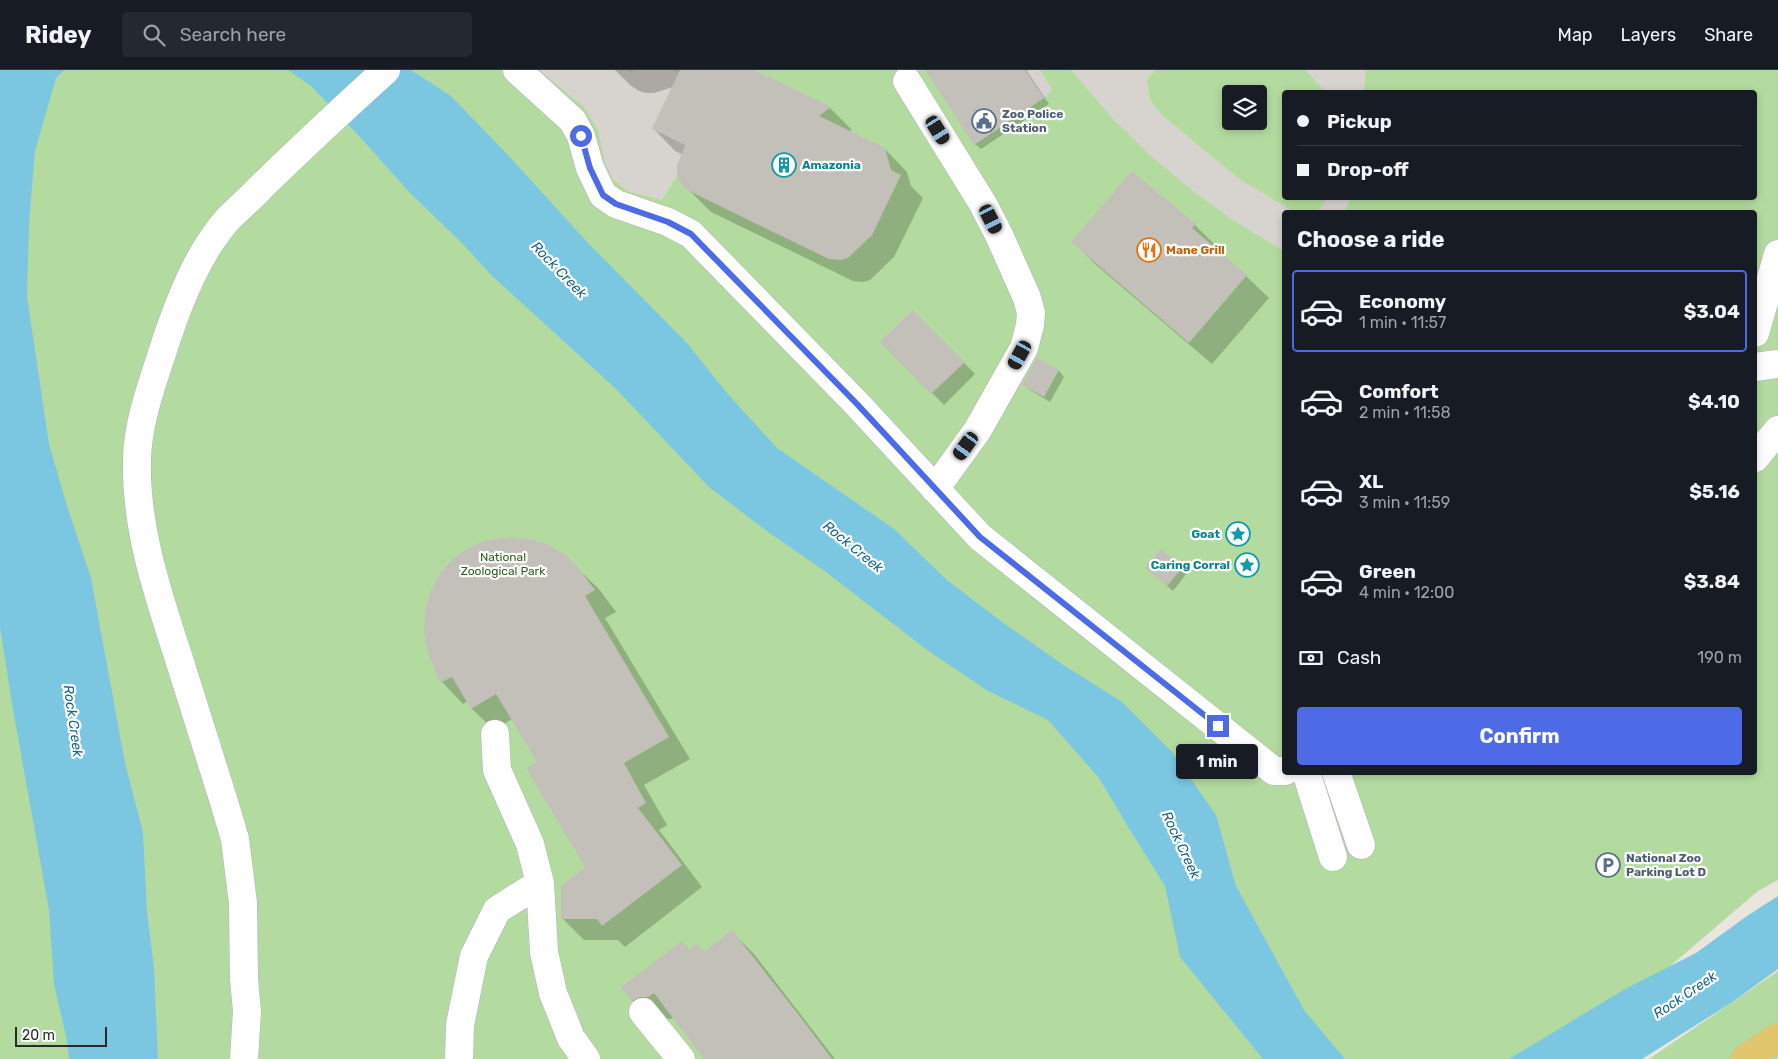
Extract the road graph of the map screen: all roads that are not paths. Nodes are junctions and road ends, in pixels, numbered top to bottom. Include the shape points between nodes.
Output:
1 (386, 70) edge
2 (517, 70) edge
3 (907, 81) dead end
4 (1778, 254) edge
5 (1757, 327) edge
6 (1778, 364) edge
7 (1757, 367) edge
8 (1778, 430) edge
9 (1757, 456) edge
10 (935, 489) junction
11 (495, 734) dead end
12 (1282, 771) edge
13 (1307, 775) edge
14 (1337, 775) edge
15 (1361, 845) dead end
16 (1333, 857) dead end
17 (540, 883) junction
18 (643, 1012) dead end
19 (1778, 1038) edge
20 (244, 1059) edge
21 (459, 1059) edge
22 (586, 1059) edge
23 (682, 1059) edge
24 (1745, 1059) edge

1 - 20 street via 309,139 228,219 207,248 184,292 168,334 141,426 137,458 141,517 153,576 235,839 245,938 247,1011
2 - 10 street via 573,122 603,195 616,204 668,222 691,234
3 - 10 street via 983,204 1031,313 1024,348 977,431
4 - 5 street
6 - 7 street
8 - 9 street
10 - 12 street via 980,537 1274,771
11 - 17 street via 497,770 530,844
13 - 16 street
14 - 15 street
17 - 21 street via 498,910 474,956 460,1025
17 - 22 street via 544,952 553,992 571,1038
18 - 23 street
19 - 24 main road

